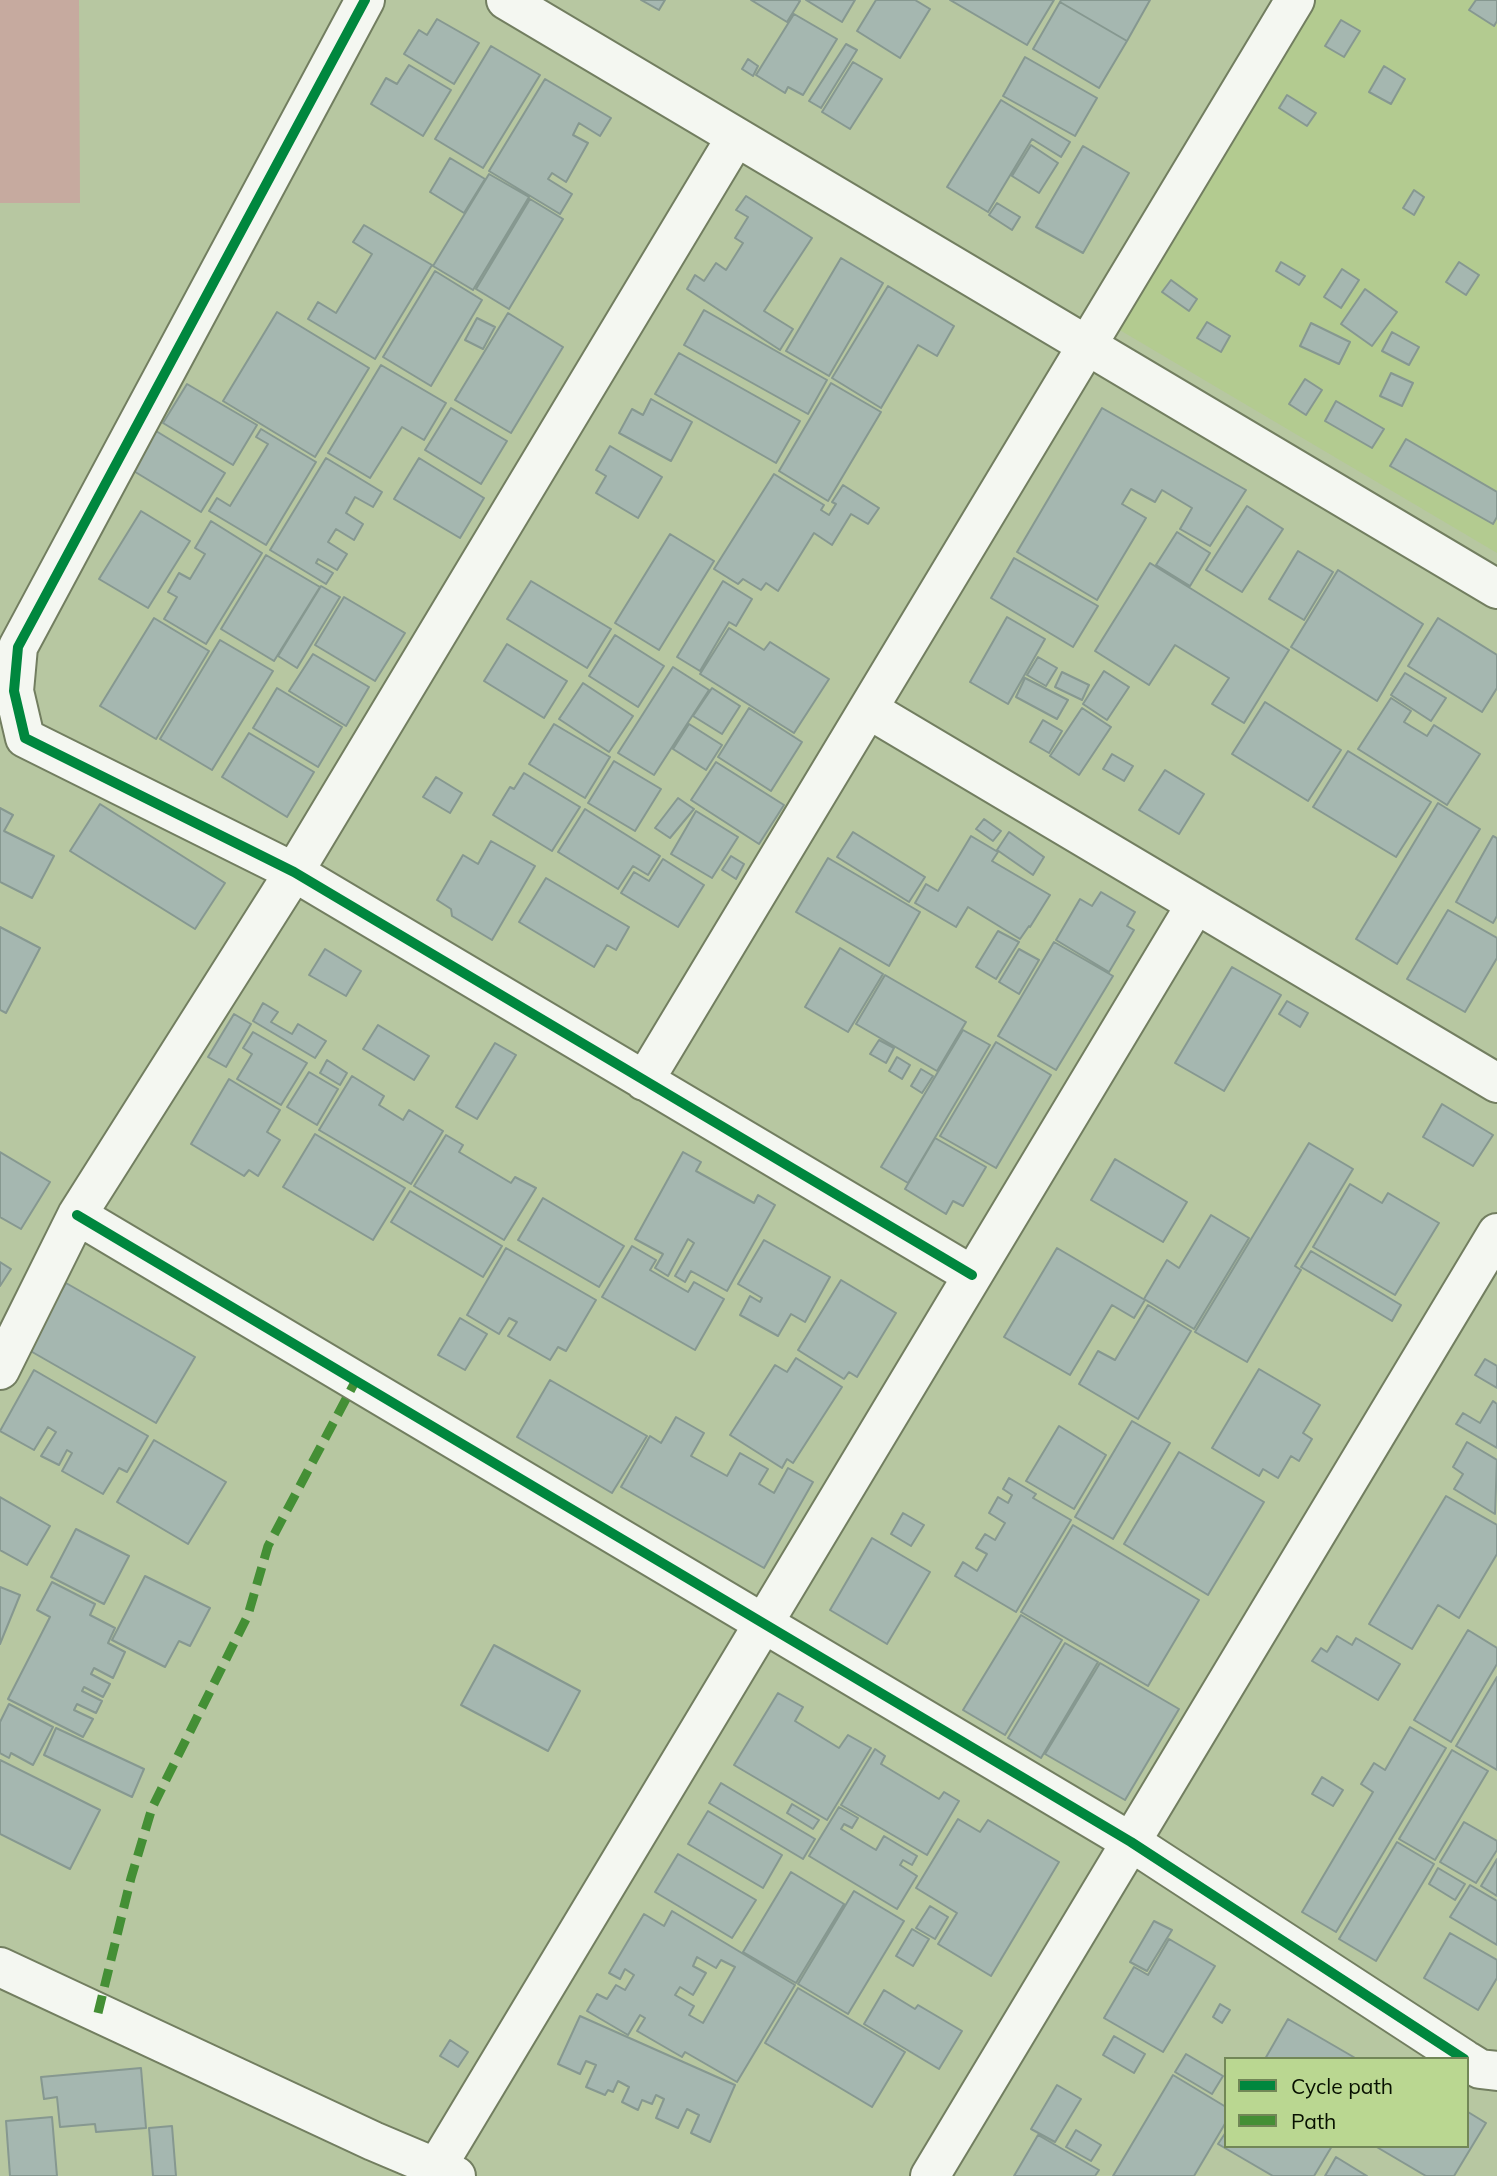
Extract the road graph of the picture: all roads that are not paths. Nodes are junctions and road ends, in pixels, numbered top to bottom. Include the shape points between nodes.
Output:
1 (365, 0) edge
2 (506, 0) edge
3 (1295, 0) edge
4 (736, 137) junction
5 (1087, 345) junction
6 (1497, 589) edge
7 (868, 709) junction
8 (294, 872) junction
9 (1196, 904) junction
10 (644, 1081) junction
11 (1497, 1083) edge
12 (77, 1215) junction
13 (1497, 1233) edge
14 (972, 1275) junction
15 (0, 1370) edge
16 (763, 1624) junction
17 (1131, 1842) junction
18 (0, 1967) edge
19 (1461, 2057) edge
20 (1469, 2062) edge
21 (1497, 2071) edge
22 (374, 2159) edge
23 (446, 2172) edge
24 (930, 2176) edge

1 - 8 street via 18,648 14,691 25,738
2 - 4 street
3 - 5 street
4 - 5 street
4 - 8 street
5 - 6 street
5 - 7 street
7 - 9 street
7 - 10 street
8 - 10 street
8 - 12 street
9 - 11 street
9 - 14 street
10 - 14 street
12 - 15 street
12 - 16 street
13 - 17 street
14 - 16 street
16 - 17 street
16 - 23 street
17 - 19 street
17 - 24 street
18 - 22 street
20 - 21 street
22 - 23 street

